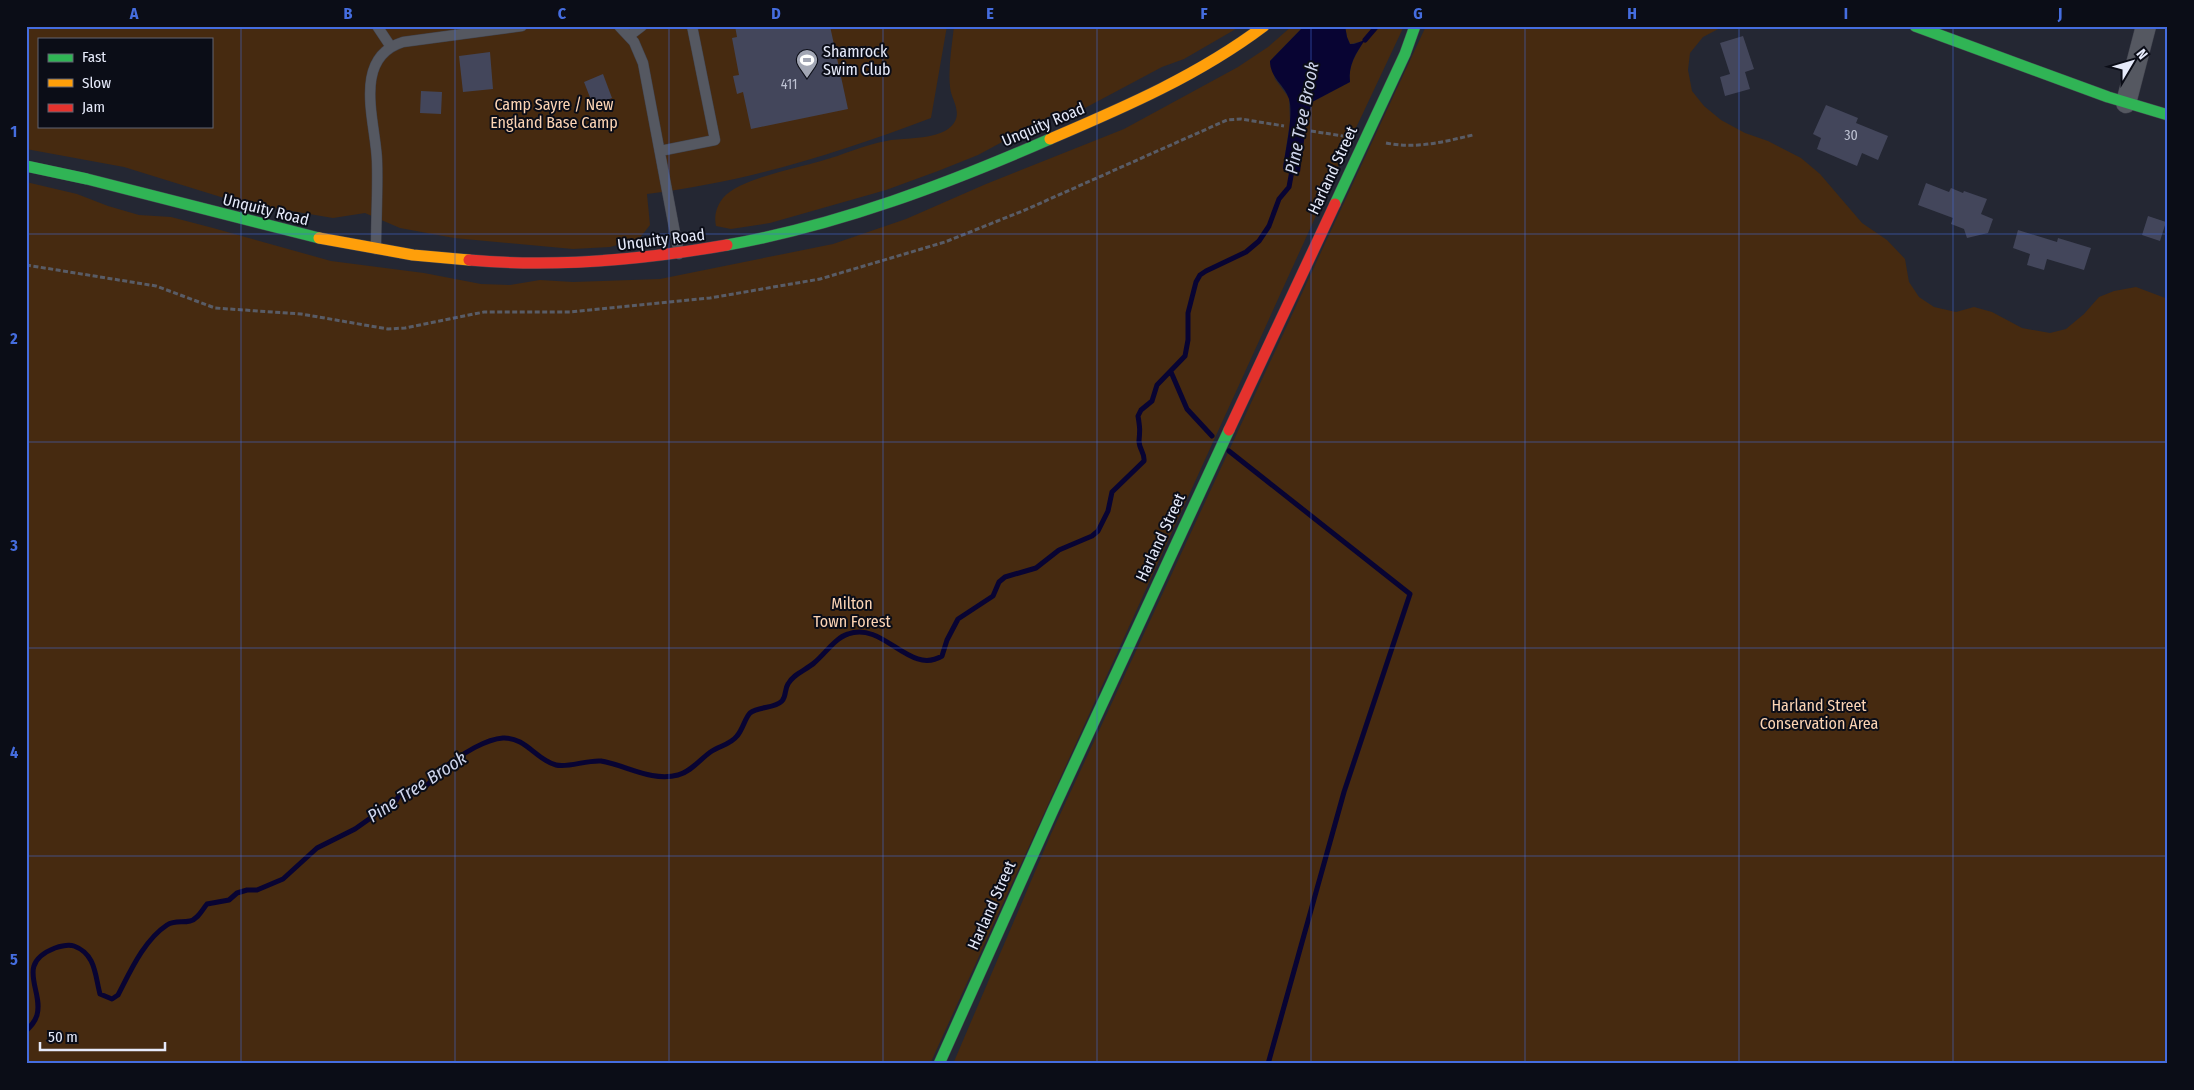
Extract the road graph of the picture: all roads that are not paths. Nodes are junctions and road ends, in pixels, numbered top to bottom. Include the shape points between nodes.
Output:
1 (377, 26) edge
2 (522, 26) edge
3 (619, 26) edge
4 (642, 26) edge
5 (692, 26) edge
6 (1264, 26) edge
7 (1415, 26) edge
8 (1915, 26) edge
9 (2146, 26) edge
10 (629, 36) junction
11 (391, 47) junction
12 (2126, 103) junction
13 (2168, 115) edge
14 (660, 151) junction
15 (26, 166) edge
16 (376, 250) junction
17 (679, 255) junction
18 (939, 1064) edge

1 - 11 lane
2 - 11 lane via 409,41
3 - 10 lane
4 - 10 lane
5 - 14 lane via 715,140
6 - 17 street, Unquity Road via 1222,56 1140,98 956,179 810,228
7 - 18 street, Harland Street via 1056,801
8 - 12 street
9 - 12 street
10 - 14 lane via 643,63
11 - 16 lane via 379,58 370,96 377,155
12 - 13 street
14 - 17 lane
15 - 16 street, Unquity Road
16 - 17 street, Unquity Road via 519,263 610,262

